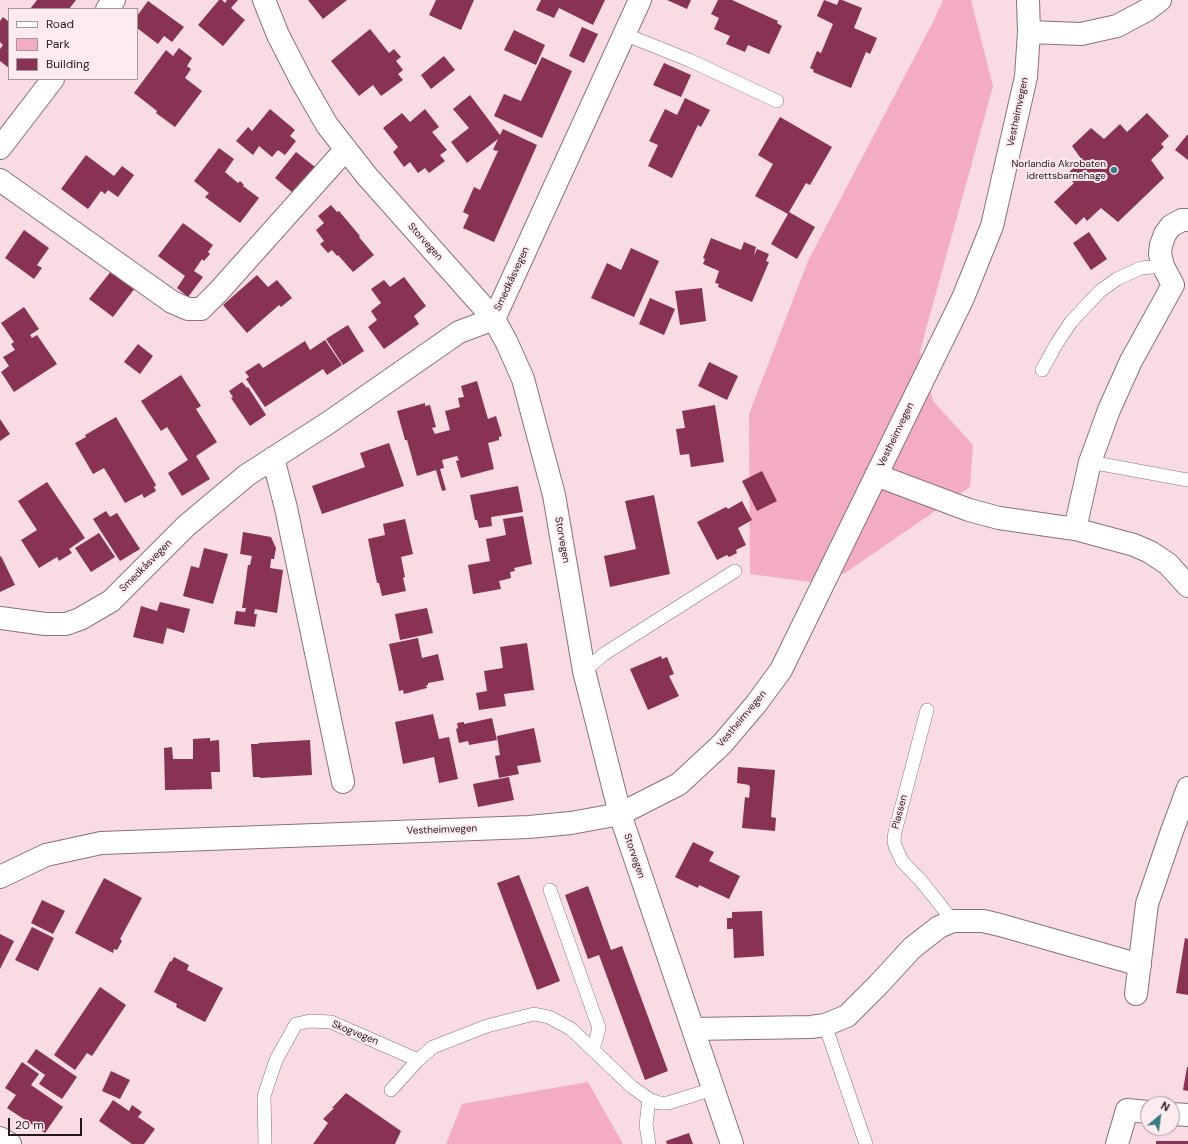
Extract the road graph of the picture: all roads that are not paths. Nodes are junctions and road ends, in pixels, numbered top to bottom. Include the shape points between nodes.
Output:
1 (114, 0) edge
2 (264, 0) edge
3 (640, 0) edge
4 (1028, 0) edge
5 (1160, 0) edge
6 (108, 8) edge
7 (1029, 32) junction
8 (624, 34) junction
9 (52, 80) edge
10 (777, 101) dead end
11 (0, 148) edge
12 (346, 149) junction
13 (0, 180) edge
14 (1188, 220) edge
15 (1163, 266) junction
16 (1180, 285) edge
17 (494, 319) junction
18 (1042, 370) dead end
19 (273, 458) junction
20 (1090, 462) junction
21 (876, 475) junction
22 (1188, 480) edge
23 (1075, 529) junction
24 (735, 572) dead end
25 (1188, 586) edge
26 (0, 618) edge
27 (584, 671) junction
28 (927, 710) dead end
29 (343, 782) dead end
30 (1188, 788) edge
31 (620, 814) junction
32 (0, 877) edge
33 (550, 890) dead end
34 (953, 921) junction
35 (1140, 965) junction
36 (1136, 994) dead end
37 (825, 1025) junction
38 (693, 1029) junction
39 (593, 1050) junction
40 (418, 1060) junction
41 (713, 1089) junction
42 (391, 1090) dead end
43 (648, 1099) junction
44 (1140, 1111) edge
45 (0, 1138) edge
46 (10, 1144) edge
47 (265, 1144) edge
48 (649, 1144) edge
49 (732, 1144) edge
50 (866, 1144) edge
51 (1117, 1144) edge

1 - 6 street
2 - 12 street, Storvegen via 301,80 327,125
3 - 8 street, Smedkåsvegen
4 - 7 street, Vestheimvegen
5 - 7 street via 1117,26 1081,34
7 - 21 street, Vestheimvegen via 1026,77 992,226 963,298
8 - 10 lane via 689,60
8 - 17 street, Smedkåsvegen
9 - 11 street
12 - 13 street via 201,309 188,309 172,302
12 - 17 street, Storvegen
14 - 15 street via 1171,226 1165,234 1160,254
15 - 16 street
15 - 18 lane via 1141,268 1117,279 1100,291 1071,322
16 - 20 street via 1125,375 1108,410
17 - 19 street, Smedkåsvegen via 459,332
17 - 27 street, Storvegen via 523,379 554,495
19 - 26 street, Smedkåsvegen via 247,475 186,526 111,601 66,624
19 - 29 street via 288,516
20 - 22 lane
20 - 23 street
21 - 23 street via 969,510 999,518
21 - 31 street, Vestheimvegen via 781,670 756,704 722,744 679,784
23 - 25 street via 1134,545 1150,552 1168,564
24 - 27 lane via 604,654
27 - 31 street, Storvegen
28 - 34 lane, Plassen via 894,840 896,851 902,861
30 - 35 street via 1147,904
31 - 32 street, Vestheimvegen via 530,827 101,843 46,855
31 - 38 street, Storvegen
33 - 39 lane via 599,1028
34 - 35 street via 983,921 1000,925
34 - 37 street via 939,927 912,948 847,1016
35 - 36 street
37 - 38 street
37 - 50 lane
38 - 41 street, Storvegen
39 - 40 lane via 571,1029 549,1017 534,1014 487,1026 447,1041 433,1047
39 - 43 lane
40 - 42 lane
40 - 47 lane, Skogvegen via 331,1022 310,1021 296,1024 276,1060 264,1096
41 - 43 lane via 668,1103
41 - 49 street, Storvegen
43 - 48 lane via 646,1126
44 - 51 street via 1127,1110
45 - 46 street

